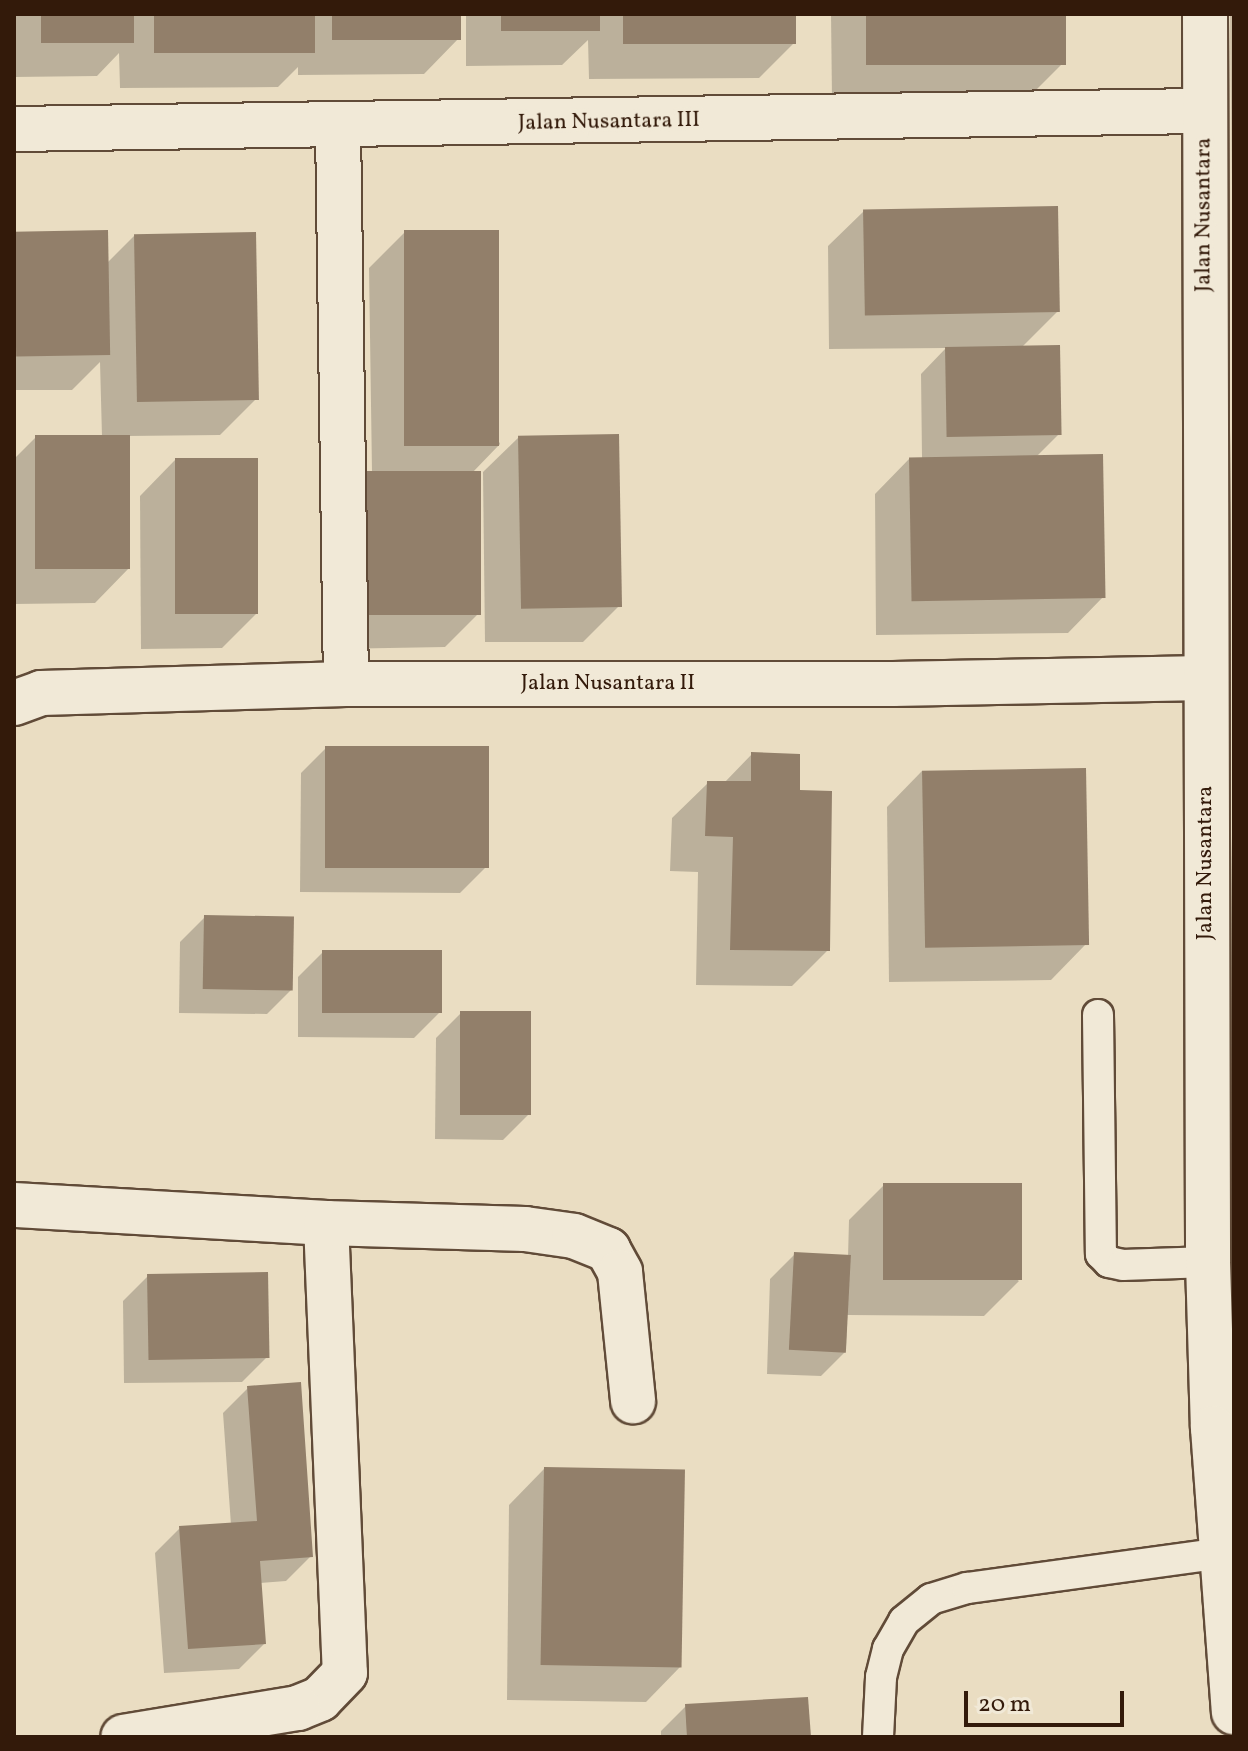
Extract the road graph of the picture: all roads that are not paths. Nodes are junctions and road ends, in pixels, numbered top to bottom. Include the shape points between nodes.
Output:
1 (1205, 14) edge
2 (1203, 111) junction
3 (338, 126) junction
4 (14, 129) edge
5 (1205, 678) junction
6 (346, 684) junction
7 (14, 703) edge
8 (1098, 1015) dead end
9 (14, 1205) edge
10 (326, 1223) junction
11 (1208, 1262) junction
12 (633, 1401) dead end
13 (1224, 1427) edge
14 (1222, 1553) junction
15 (1234, 1712) edge
16 (123, 1737) edge
17 (878, 1737) edge

1 - 2 street, Jalan Nusantara
2 - 3 street, Jalan Nusantara III
2 - 5 street, Jalan Nusantara
3 - 4 street, Jalan Nusantara III
3 - 6 street
5 - 6 street, Jalan Nusantara II
5 - 11 street, Jalan Nusantara
6 - 7 street, Jalan Nusantara II via 41,693
8 - 11 lane via 1101,1254 1123,1265
9 - 10 street
10 - 12 street via 525,1229 574,1236 608,1250 620,1272
10 - 16 street via 345,1673 320,1699 298,1708
11 - 13 street, Jalan Nusantara
13 - 14 street, Jalan Nusantara
14 - 15 street, Jalan Nusantara
14 - 17 lane via 967,1588 931,1599 904,1621 888,1649

